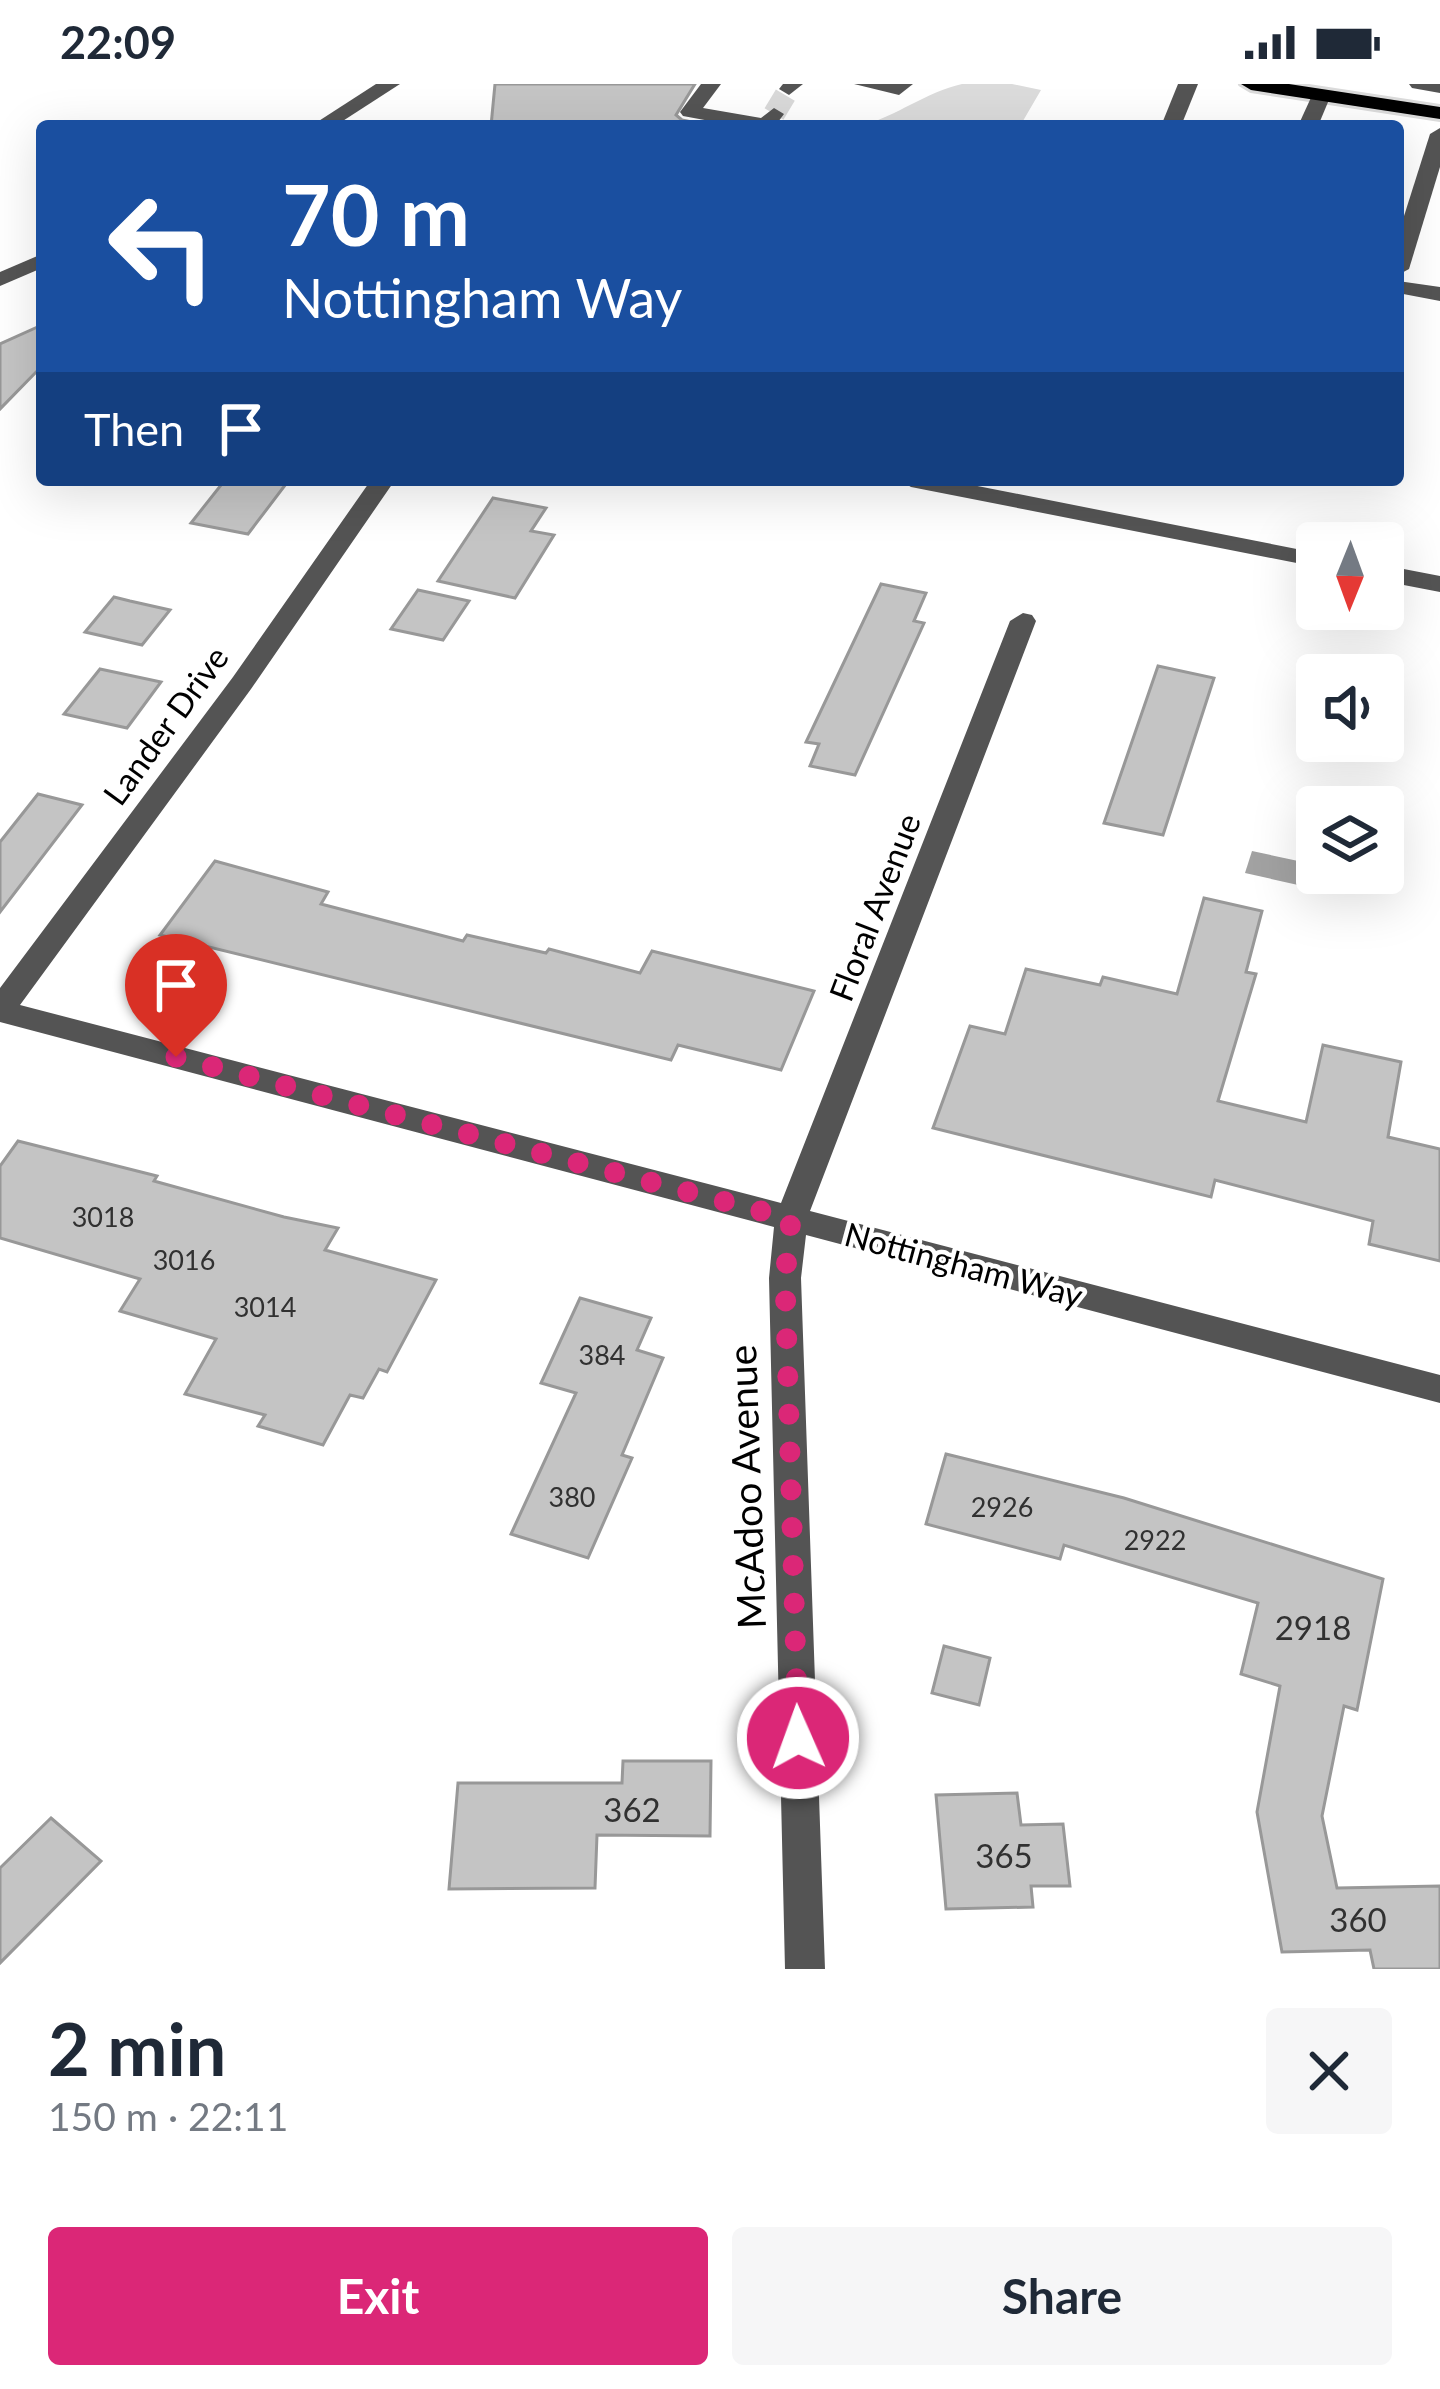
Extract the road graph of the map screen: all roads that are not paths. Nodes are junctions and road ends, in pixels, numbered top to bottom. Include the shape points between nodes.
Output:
1 (390, 84) edge
2 (711, 84) edge
3 (864, 84) edge
4 (903, 84) edge
5 (1188, 84) edge
6 (1251, 84) edge
7 (1418, 84) edge
8 (1440, 87) edge
9 (1322, 95) junction
10 (1440, 112) edge
11 (774, 114) dead end
12 (331, 120) edge
13 (737, 120) edge
14 (770, 120) edge
15 (1173, 120) edge
16 (1311, 120) edge
17 (1440, 134) edge
18 (1435, 179) edge
19 (1404, 254) edge
20 (36, 263) edge
21 (0, 280) edge
22 (1404, 287) edge
23 (1440, 294) edge
24 (379, 486) edge
25 (941, 486) edge
26 (1296, 556) edge
27 (1404, 577) edge
28 (1440, 584) edge
29 (1023, 622) dead end
30 (0, 1011) edge
31 (791, 1219) junction
32 (1440, 1389) edge
33 (805, 1969) edge

1 - 12 street
2 - 13 street via 690,112
3 - 4 street
5 - 15 street
6 - 9 main road
7 - 8 street
9 - 10 main road
9 - 16 street
11 - 14 street
17 - 18 street
18 - 19 street
20 - 21 street
22 - 23 street
24 - 30 street, Lander Drive
25 - 26 street
27 - 28 street
29 - 31 street, Floral Avenue
30 - 31 street, Nottingham Way
31 - 32 street, Nottingham Way
31 - 33 street, McAdoo Avenue via 785,1278

